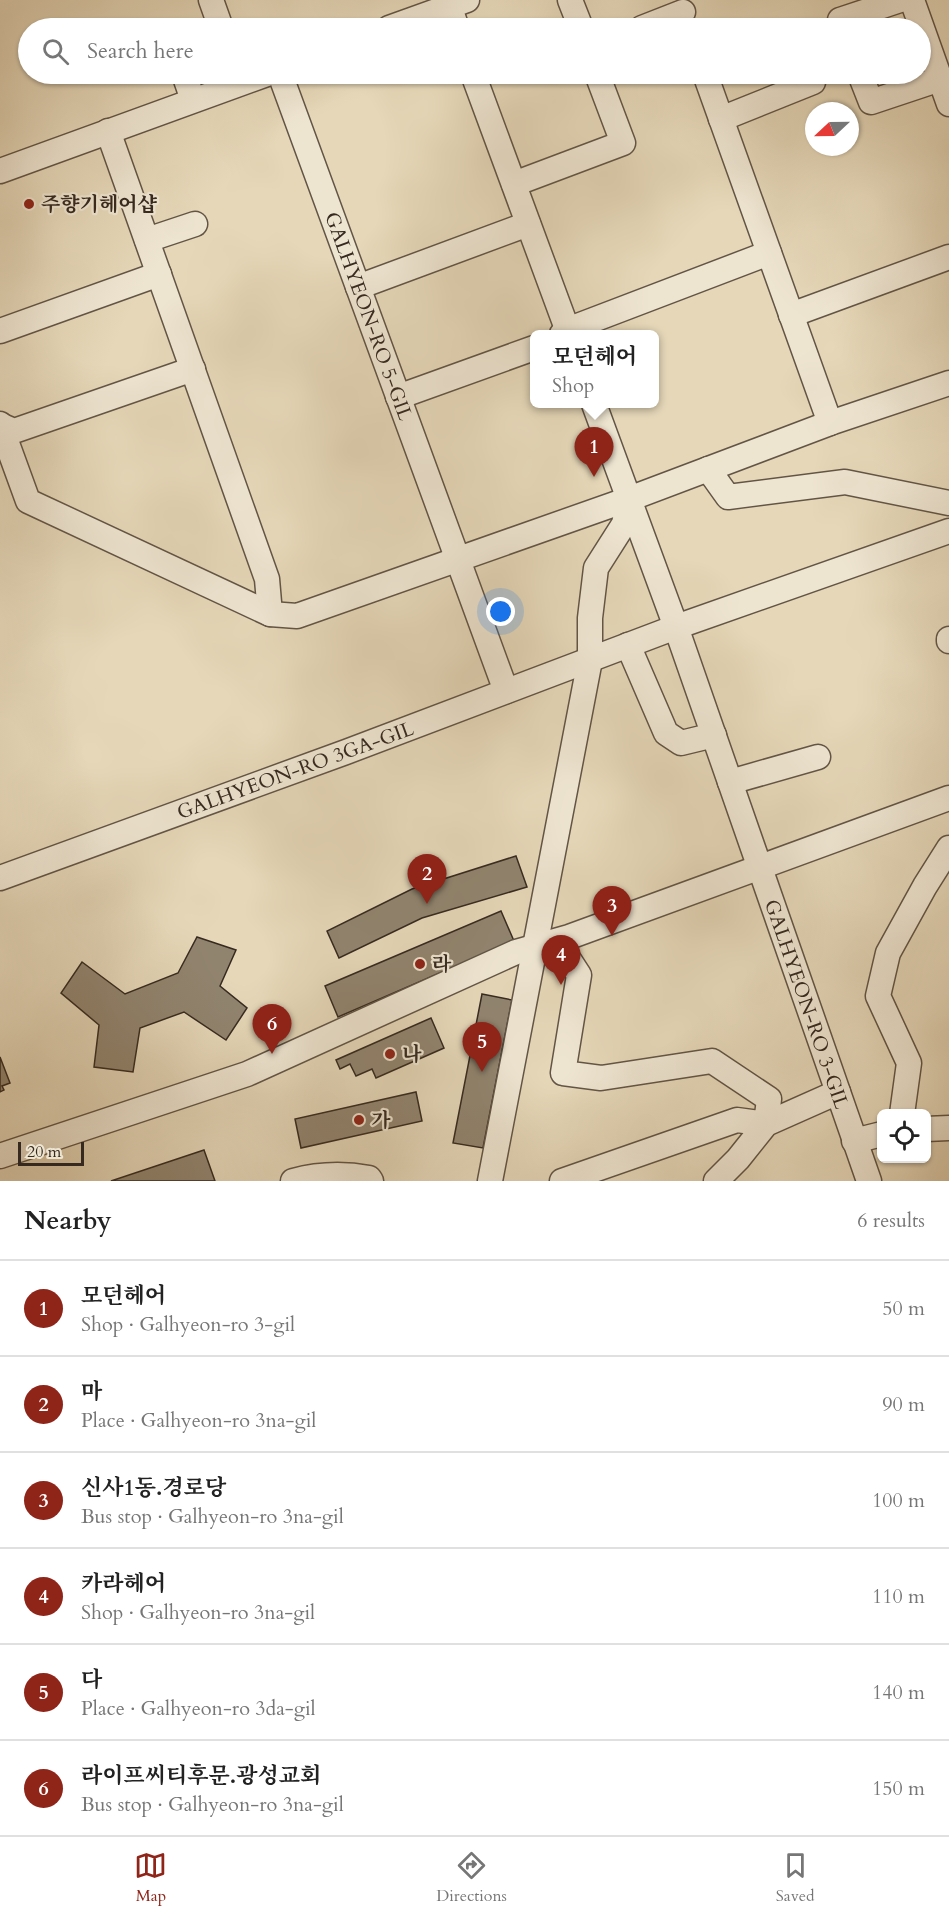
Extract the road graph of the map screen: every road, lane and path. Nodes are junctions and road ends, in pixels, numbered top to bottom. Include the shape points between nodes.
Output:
1 (211, 0) edge
2 (570, 0) edge
3 (900, 0) edge
4 (912, 0) edge
5 (455, 9) edge
6 (217, 18) edge
7 (424, 18) edge
8 (577, 18) edge
9 (846, 18) edge
10 (918, 18) edge
11 (931, 54) edge
12 (940, 79) junction
13 (931, 82) edge
14 (187, 84) edge
15 (226, 84) edge
16 (284, 84) edge
17 (477, 84) edge
18 (601, 84) edge
19 (709, 84) edge
20 (808, 84) edge
21 (864, 84) edge
22 (925, 84) edge
23 (193, 100) junction
24 (949, 104) edge
25 (721, 119) junction
26 (108, 131) junction
27 (0, 171) edge
28 (514, 184) junction
29 (195, 224) dead end
30 (528, 224) junction
31 (147, 240) junction
32 (769, 253) junction
33 (949, 257) edge
34 (159, 274) junction
35 (358, 287) junction
36 (791, 315) junction
37 (565, 330) edge
38 (574, 330) edge
39 (0, 331) edge
40 (530, 349) edge
41 (193, 369) junction
42 (949, 383) edge
43 (398, 398) junction
44 (595, 408) edge
45 (830, 423) junction
46 (0, 425) edge
47 (708, 469) junction
48 (629, 499) junction
49 (949, 503) edge
50 (949, 531) edge
51 (457, 560) junction
52 (270, 614) junction
53 (676, 627) junction
54 (628, 645) junction
55 (590, 660) junction
56 (506, 691) junction
57 (714, 735) junction
58 (818, 757) dead end
59 (730, 782) junction
60 (949, 798) edge
61 (949, 848) edge
62 (760, 868) junction
63 (0, 878) edge
64 (535, 947) junction
65 (838, 1092) junction
66 (903, 1109) edge
67 (766, 1124) junction
68 (949, 1128) edge
69 (931, 1129) edge
70 (877, 1135) edge
71 (854, 1141) junction
72 (0, 1156) edge
73 (293, 1181) edge
74 (371, 1181) edge
75 (490, 1181) edge
76 (562, 1181) edge
77 (716, 1181) edge
78 (869, 1181) edge

1 - 6 street
2 - 8 street
3 - 9 street
4 - 10 street
5 - 7 street
11 - 12 street
12 - 13 street
12 - 24 street
14 - 23 street
15 - 23 street
16 - 35 street, GALHYEON-RO 5-GIL
17 - 28 street
18 - 28 street via 623,143
19 - 25 street
20 - 25 street
21 - 22 street via 871,102
23 - 26 street
25 - 32 street
26 - 27 street
26 - 31 street
28 - 30 street
29 - 31 street
30 - 35 street
30 - 37 street
31 - 34 street
32 - 36 street
32 - 38 street
33 - 36 street
34 - 39 street
34 - 41 street
35 - 43 street, GALHYEON-RO 5-GIL
36 - 45 street
40 - 43 street
41 - 46 street via 14,431
41 - 52 street via 267,579
42 - 45 street
43 - 51 street, GALHYEON-RO 5-GIL
44 - 48 street, GALHYEON-RO 3-GIL
45 - 47 street
46 - 52 street via 28,501
47 - 48 street
47 - 49 street via 728,497 845,482
48 - 51 street
48 - 53 street, GALHYEON-RO 3-GIL
48 - 55 street via 624,524 596,568
50 - 53 street
51 - 52 street via 297,616
51 - 56 street, GALHYEON-RO 5-GIL
53 - 54 street, GALHYEON-RO 3GA-GIL
53 - 57 street, GALHYEON-RO 3-GIL
54 - 55 street, GALHYEON-RO 3GA-GIL
54 - 57 street via 666,733 681,742
55 - 56 street, GALHYEON-RO 3GA-GIL
55 - 64 street
56 - 63 street, GALHYEON-RO 3GA-GIL
57 - 59 street, GALHYEON-RO 3-GIL
58 - 59 street
59 - 62 street, GALHYEON-RO 3-GIL
60 - 62 street
61 - 66 street via 888,954 878,996 909,1064
62 - 64 street
62 - 65 street, GALHYEON-RO 3-GIL
64 - 67 street via 566,955 579,975 563,1073 601,1078 712,1061 769,1100
64 - 72 street via 516,952 247,1074
64 - 75 street
65 - 67 street
65 - 71 street, GALHYEON-RO 3-GIL
67 - 76 street via 737,1120
67 - 77 street
68 - 69 street
70 - 71 street
71 - 78 street, GALHYEON-RO 3-GIL
73 - 74 street via 347,1174

